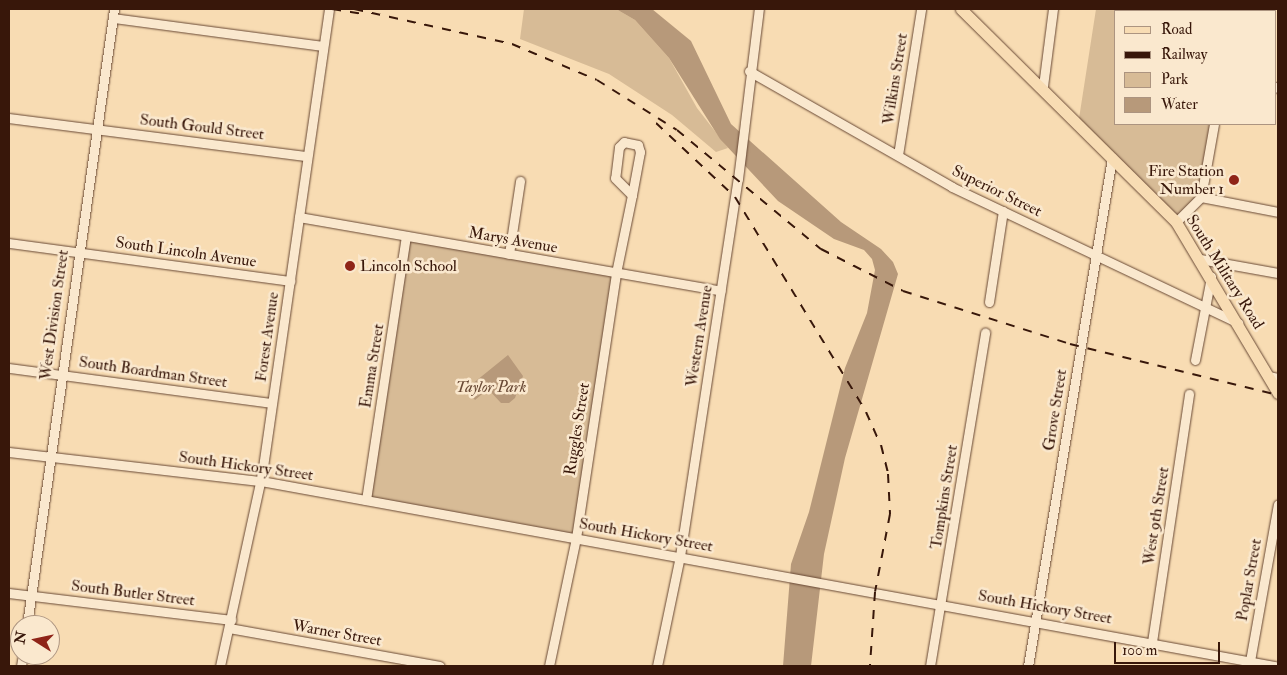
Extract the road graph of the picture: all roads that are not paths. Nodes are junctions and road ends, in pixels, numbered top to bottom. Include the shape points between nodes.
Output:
1 (328, 9) edge
2 (759, 9) edge
3 (921, 9) edge
4 (962, 9) edge
5 (1053, 9) edge
6 (113, 13) edge
7 (322, 46) junction
8 (749, 71) junction
9 (1043, 86) junction
10 (9, 118) edge
11 (1214, 125) edge
12 (94, 128) junction
13 (898, 155) junction
14 (307, 156) junction
15 (1112, 158) junction
16 (520, 181) dead end
17 (632, 195) junction
18 (1200, 197) junction
19 (1004, 211) junction
20 (1278, 212) edge
21 (299, 217) junction
22 (1176, 222) junction
23 (406, 236) junction
24 (9, 243) edge
25 (78, 252) junction
26 (509, 254) junction
27 (1095, 255) junction
28 (1200, 259) junction
29 (616, 273) junction
30 (1278, 273) edge
31 (1211, 277) junction
32 (290, 280) junction
33 (721, 291) junction
34 (989, 302) dead end
35 (1203, 307) junction
36 (1238, 324) junction
37 (985, 333) dead end
38 (1195, 360) dead end
39 (9, 368) edge
40 (60, 375) junction
41 (1273, 377) edge
42 (1278, 393) edge
43 (1189, 394) dead end
44 (272, 403) junction
45 (9, 452) edge
46 (50, 457) junction
47 (261, 481) junction
48 (366, 500) junction
49 (1278, 504) edge
50 (576, 538) junction
51 (680, 556) junction
52 (9, 593) edge
53 (31, 595) junction
54 (942, 603) junction
55 (28, 615) edge
56 (1036, 620) junction
57 (230, 624) junction
58 (1152, 642) junction
59 (1250, 662) junction
60 (220, 666) edge
61 (440, 666) edge
62 (549, 666) edge
63 (657, 666) edge
64 (930, 666) edge
65 (1028, 666) edge
66 (1275, 666) edge

1 - 7 street, Forest Avenue
2 - 8 street, Western Avenue
3 - 13 street, Wilkins Street
4 - 9 main road, South Military Road
5 - 9 street
6 - 7 street
6 - 12 street, West Division Street
7 - 14 street, Forest Avenue
8 - 13 street, Superior Street
8 - 33 street, Western Avenue via 740,168
9 - 15 main road, South Military Road
10 - 12 street, South Gould Street
11 - 18 street
12 - 14 street, South Gould Street
12 - 25 street, West Division Street
13 - 19 street, Superior Street
14 - 21 street, Forest Avenue
15 - 22 main road, South Military Road
15 - 27 street, Grove Street
16 - 26 street
17 - 17 street, Ruggles Street via 640,148 624,142 619,147 615,178
17 - 29 street, Ruggles Street
18 - 20 street
18 - 22 street
19 - 27 street, Superior Street
19 - 34 street
21 - 23 street, Marys Avenue
21 - 32 street, Forest Avenue
22 - 28 main road, South Military Road
23 - 26 street, Marys Avenue
23 - 48 street, Emma Street
24 - 25 street, South Lincoln Avenue
25 - 32 street, South Lincoln Avenue
25 - 40 street, West Division Street
26 - 29 street, Marys Avenue
27 - 35 street, Superior Street
27 - 56 street, Grove Street
28 - 30 street
28 - 31 main road, South Military Road
29 - 33 street, Marys Avenue
29 - 50 street, Ruggles Street
31 - 35 street
31 - 36 main road, South Military Road
32 - 44 street, Forest Avenue
33 - 51 street, Western Avenue
35 - 36 street, Superior Street
35 - 38 street
36 - 41 main road, South Military Road
37 - 54 street, Tompkins Street
39 - 40 street, South Boardman Street
40 - 44 street, South Boardman Street
40 - 46 street, West Division Street
41 - 42 main road, South Military Road
43 - 58 street, West 9th Street
44 - 47 street, Forest Avenue
45 - 46 street, South Hickory Street
46 - 47 street, South Hickory Street
46 - 53 street, West Division Street
47 - 48 street, South Hickory Street
47 - 57 street, Forest Avenue
48 - 50 street, South Hickory Street
49 - 59 street, Poplar Street
50 - 51 street, South Hickory Street
50 - 62 street, Ruggles Street
51 - 54 street, South Hickory Street
51 - 63 street, Western Avenue
52 - 53 street, South Butler Street
53 - 55 street, West Division Street
53 - 57 street, South Butler Street
54 - 56 street, South Hickory Street
54 - 64 street, Tompkins Street
56 - 58 street, South Hickory Street
56 - 65 street, Grove Street
57 - 60 street, Forest Avenue
57 - 61 street, Warner Street
58 - 59 street, South Hickory Street
59 - 66 street, South Hickory Street

